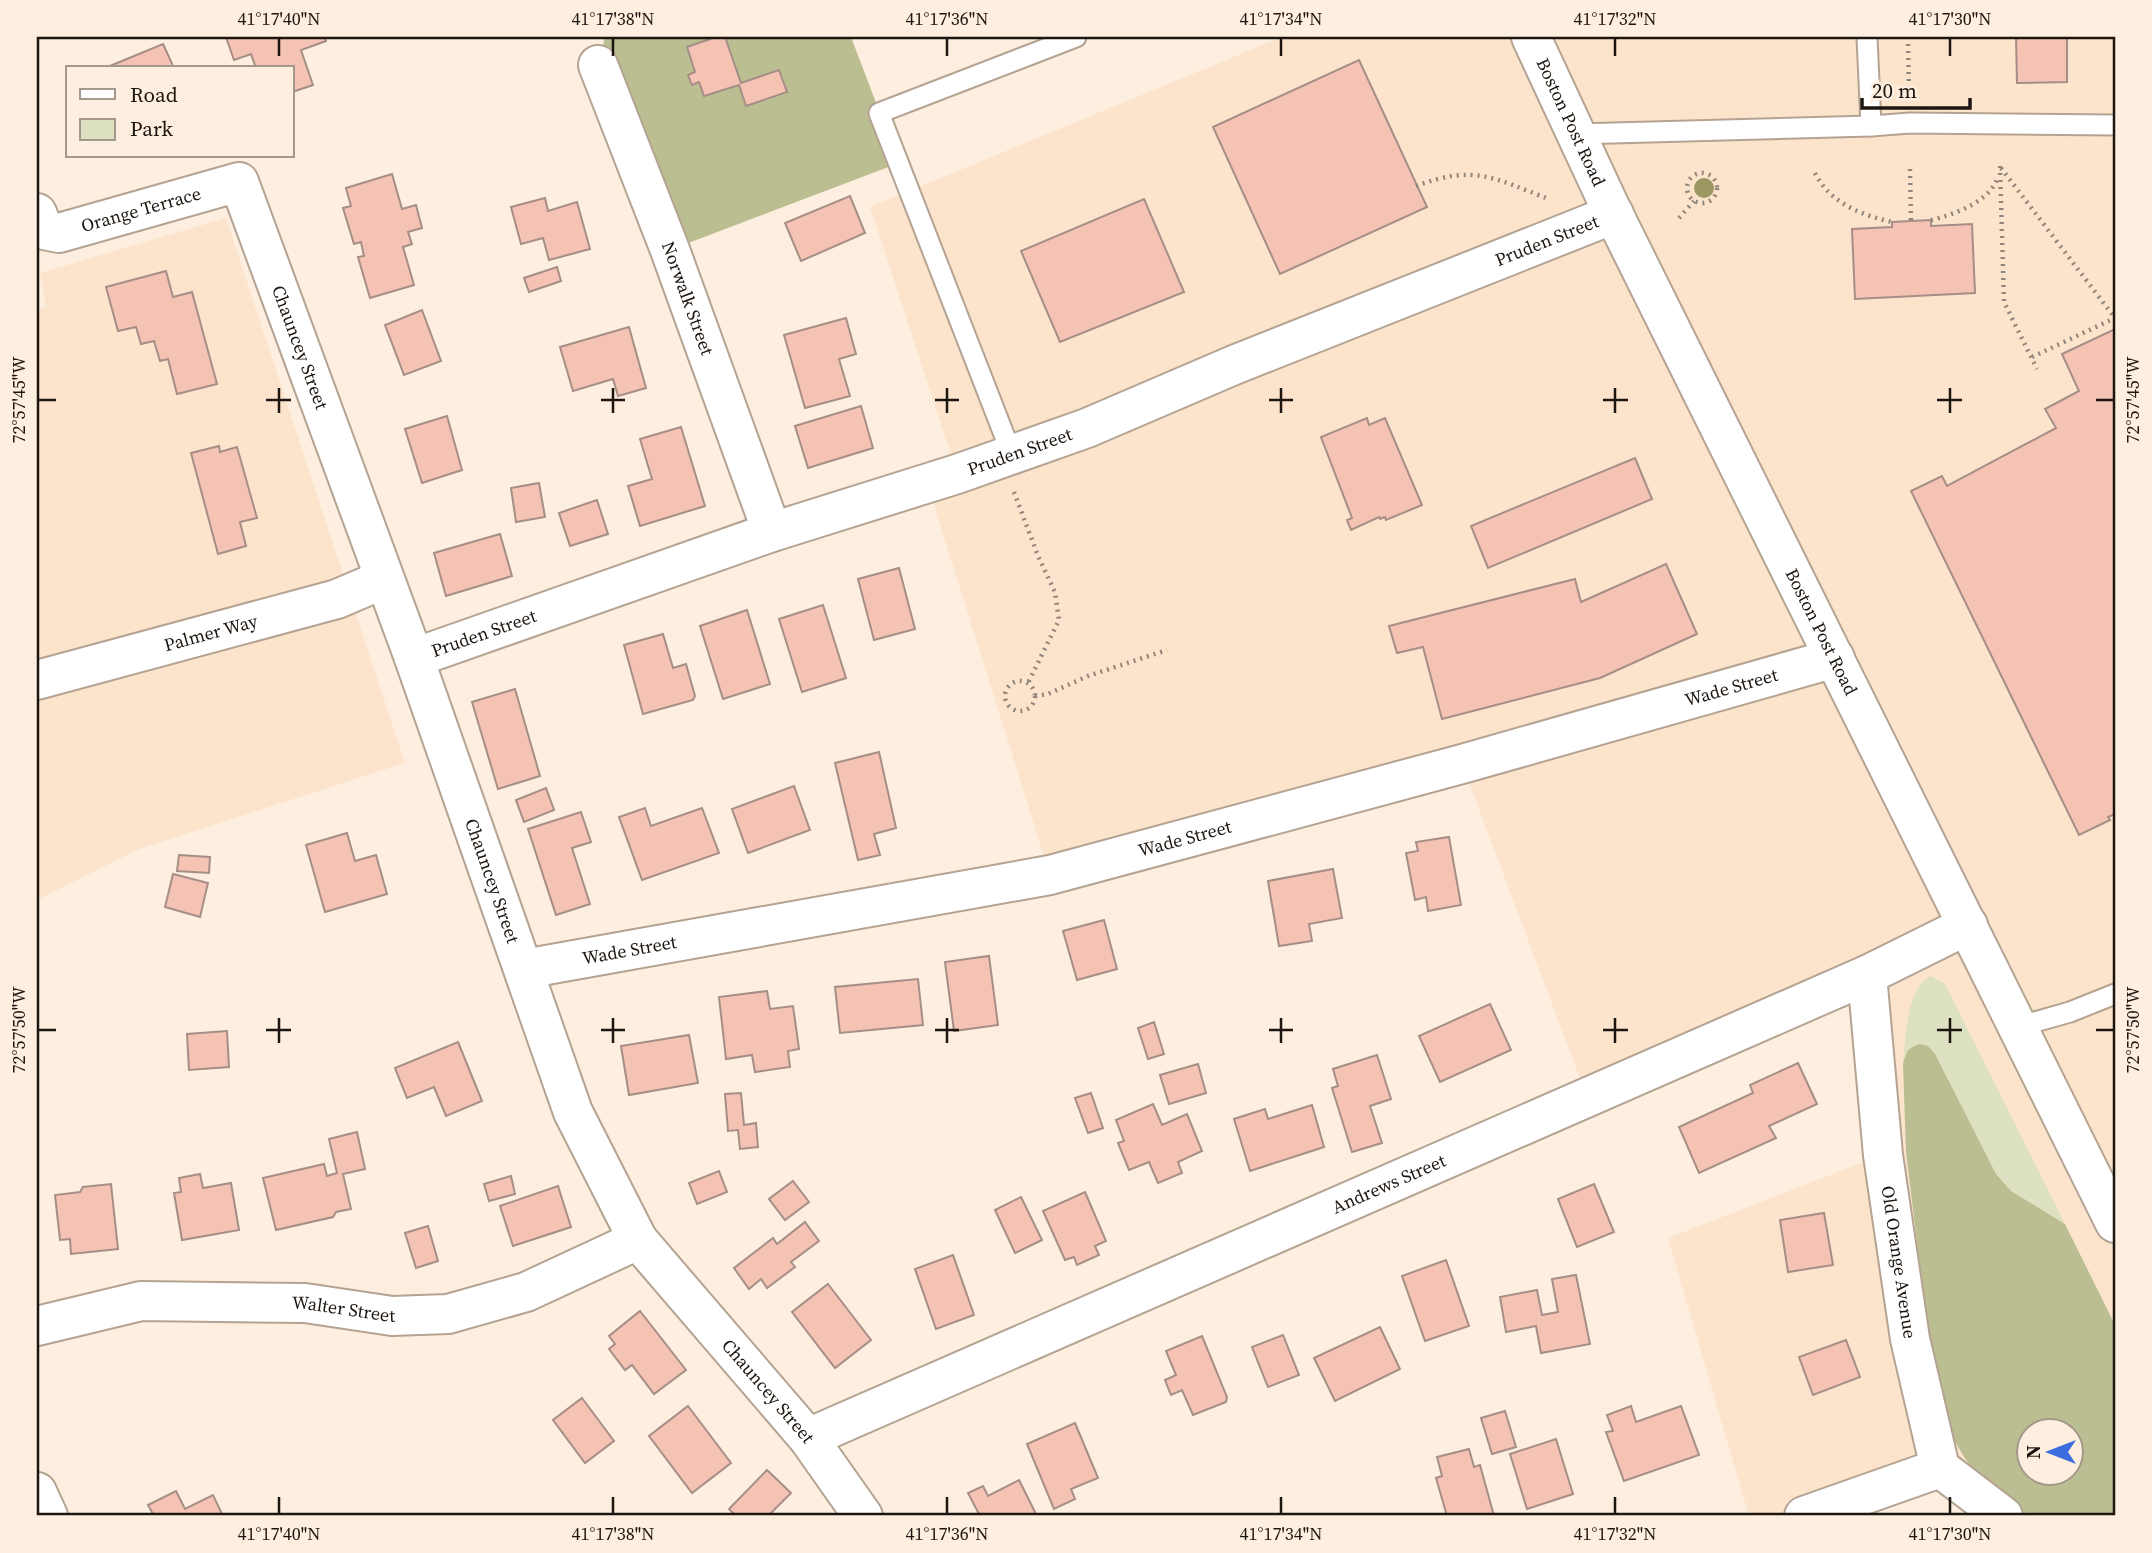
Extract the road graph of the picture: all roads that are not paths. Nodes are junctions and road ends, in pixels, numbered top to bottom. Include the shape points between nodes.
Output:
1 (1076, 37) edge
2 (1531, 37) edge
3 (1867, 37) edge
4 (598, 65) dead end
5 (2115, 125) edge
6 (1871, 126) junction
7 (1576, 134) junction
8 (239, 182) joint
9 (1614, 214) junction
10 (40, 222) edge
11 (1007, 456) junction
12 (772, 532) junction
13 (384, 579) junction
14 (414, 658) junction
15 (1835, 658) junction
16 (37, 680) edge
17 (1968, 925) junction
18 (524, 969) junction
19 (1867, 975) junction
20 (2115, 994) edge
21 (2017, 1027) junction
22 (2115, 1223) edge
23 (638, 1240) junction
24 (37, 1326) edge
25 (808, 1438) junction
26 (1940, 1468) junction
27 (37, 1492) edge
28 (48, 1516) edge
29 (863, 1516) edge
30 (1804, 1516) edge
31 (2003, 1516) edge

1 - 11 lane via 879,113
2 - 7 street, Boston Post Road
3 - 6 lane
4 - 12 street, Norwalk Street
5 - 6 lane
6 - 7 lane
7 - 9 street, Boston Post Road
8 - 10 street, Orange Terrace via 59,233
8 - 13 street, Chauncey Street
9 - 11 street, Pruden Street via 1087,428
9 - 15 street, Boston Post Road
11 - 12 street, Pruden Street
12 - 14 street, Pruden Street
13 - 14 street, Chauncey Street
13 - 16 street, Palmer Way via 337,598
14 - 18 street, Chauncey Street
15 - 17 street, Boston Post Road
15 - 18 street, Wade Street via 1050,875
17 - 19 street, Andrews Street
17 - 21 street, Boston Post Road
18 - 23 street, Chauncey Street via 573,1112
19 - 25 street, Andrews Street
19 - 26 street, Old Orange Avenue via 1883,1155 1910,1339
20 - 21 lane
21 - 22 street, Boston Post Road
23 - 24 street, Walter Street via 526,1292 448,1314 392,1316 305,1303 141,1301
23 - 25 street, Chauncey Street
25 - 29 street, Chauncey Street
26 - 30 street
26 - 31 street
27 - 28 street

